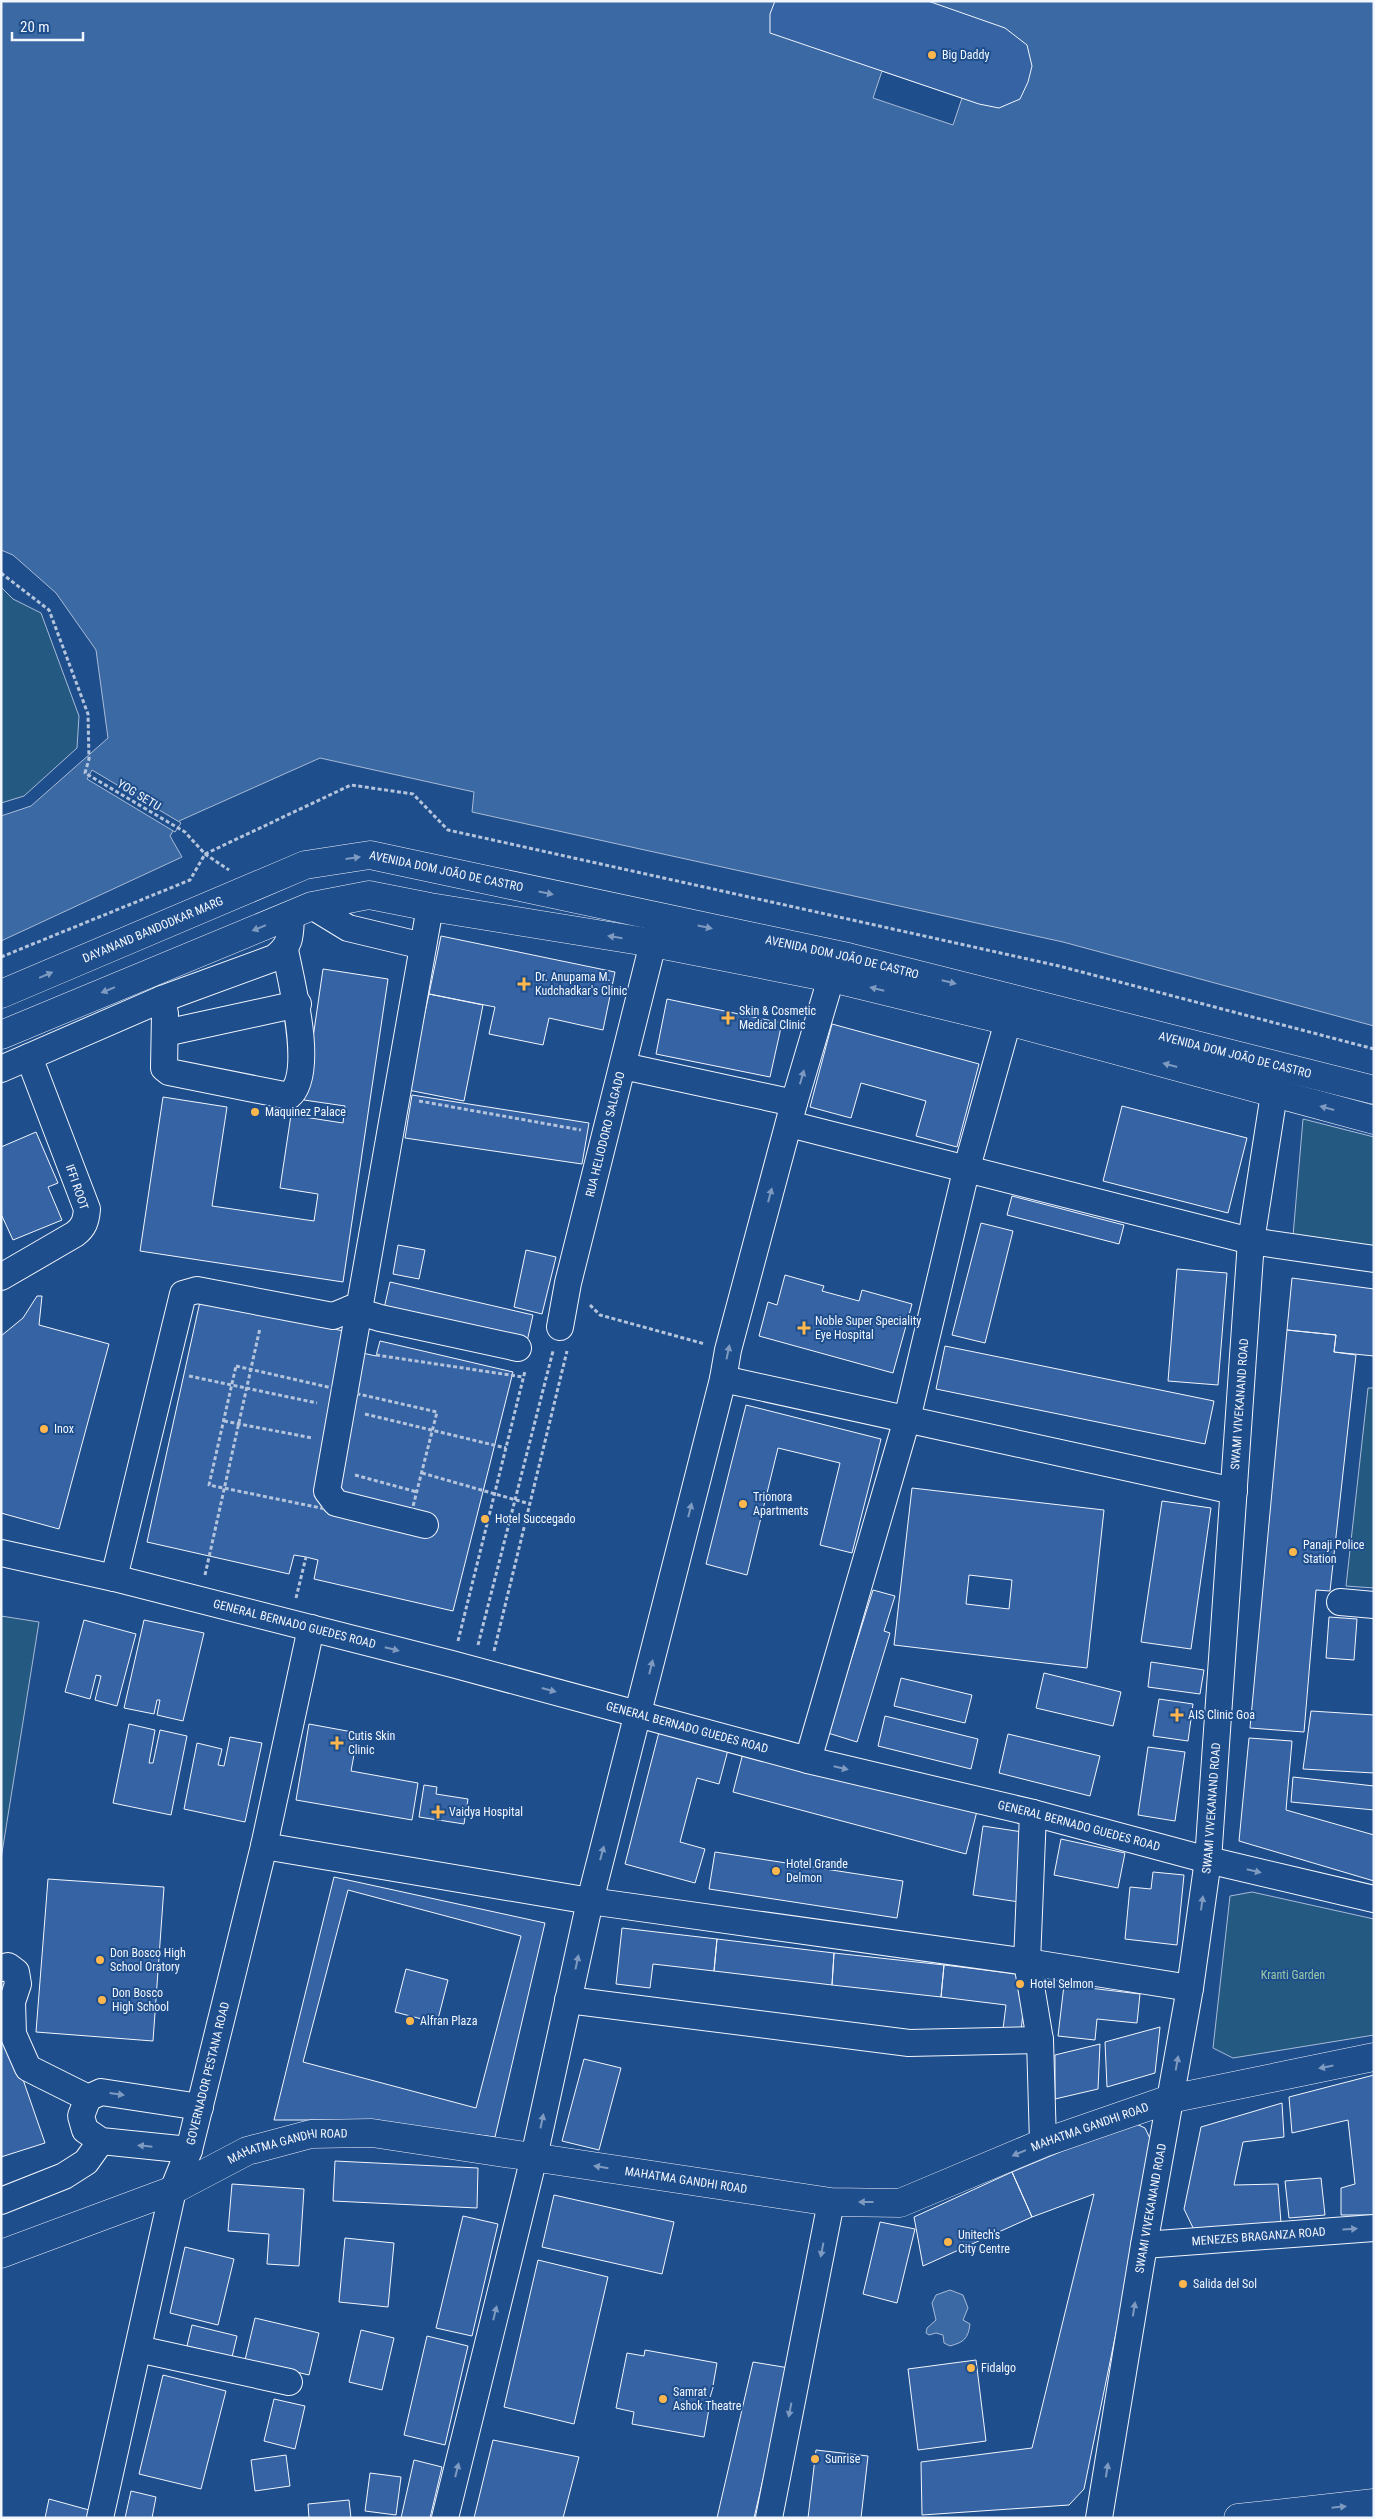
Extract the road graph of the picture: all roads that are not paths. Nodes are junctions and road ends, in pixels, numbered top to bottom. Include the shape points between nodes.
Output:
1 (305, 865) joint
2 (313, 907) junction
3 (430, 907) junction
4 (653, 943) junction
5 (423, 946) junction
6 (285, 950) junction
7 (831, 978) junction
8 (1, 994) edge
9 (162, 999) junction
10 (298, 1004) junction
11 (1008, 1021) junction
12 (165, 1032) junction
13 (1, 1035) edge
14 (29, 1057) junction
15 (1275, 1064) junction
16 (623, 1066) junction
17 (1, 1069) edge
18 (1374, 1090) edge
19 (1274, 1094) junction
20 (792, 1113) junction
21 (1374, 1120) edge
22 (966, 1170) junction
23 (1251, 1241) junction
24 (1374, 1259) edge
25 (1, 1277) edge
26 (355, 1307) junction
27 (564, 1337) road end
28 (522, 1358) road end
29 (723, 1379) junction
30 (907, 1419) junction
31 (1234, 1491) junction
32 (424, 1525) dead end
33 (1, 1553) edge
34 (114, 1578) junction
35 (1340, 1602) dead end
36 (1374, 1605) edge
37 (300, 1626) junction
38 (639, 1715) junction
39 (808, 1760) junction
40 (1033, 1813) junction
41 (264, 1846) junction
42 (1208, 1860) junction
43 (590, 1900) junction
44 (1374, 1900) edge
45 (1027, 1962) junction
46 (1, 1968) edge
47 (1190, 1988) junction
48 (568, 2000) junction
49 (1040, 2040) junction
50 (1374, 2057) edge
51 (88, 2098) junction
52 (1170, 2099) junction
53 (200, 2107) junction
54 (101, 2141) junction
55 (1043, 2143) junction
56 (189, 2150) junction
57 (534, 2157) junction
58 (173, 2190) junction
59 (1, 2201) edge
60 (831, 2202) junction
61 (1374, 2228) edge
62 (1144, 2245) junction
63 (1, 2254) edge
64 (138, 2349) junction
65 (289, 2382) dead end
66 (1374, 2503) edge
67 (100, 2518) edge
68 (445, 2518) edge
69 (769, 2518) edge
70 (1099, 2518) edge
71 (1238, 2518) edge

8 -> 1 main road, DAYANAND BANDODKAR MARG
1 -> 15 main road, AVENIDA DOM JOÃO DE CASTRO via 370,855 848,957
2 - 3 main road, AVENIDA DOM JOÃO DE CASTRO via 369,895
2 - 5 street via 348,928
2 - 6 street
2 -> 13 main road, AVENIDA DOM JOÃO DE CASTRO
4 -> 3 main road, AVENIDA DOM JOÃO DE CASTRO
3 - 5 street
4 - 7 main road, AVENIDA DOM JOÃO DE CASTRO
4 - 16 street, RUA HELIODORO SALGADO
5 - 26 street
6 - 9 street via 274,958
6 - 10 street
11 -> 7 main road, AVENIDA DOM JOÃO DE CASTRO
20 -> 7 street
9 - 12 street
9 - 14 street
10 - 12 street
10 - 12 street via 300,1074 296,1090 289,1096 169,1072 162,1064
19 -> 11 main road, AVENIDA DOM JOÃO DE CASTRO
11 - 22 street
14 - 17 street
14 - 25 street, IFFI ROOT via 87,1209 86,1218 84,1227 75,1234
15 - 18 main road, AVENIDA DOM JOÃO DE CASTRO
15 - 19 street, SWAMI VIVEKANAND ROAD
16 - 20 street
16 - 27 street, RUA HELIODORO SALGADO via 568,1283
21 -> 19 main road, AVENIDA DOM JOÃO DE CASTRO
19 - 23 street, SWAMI VIVEKANAND ROAD
20 - 22 street
29 -> 20 street
22 - 23 street
22 - 30 street
23 - 24 street
23 - 31 street, SWAMI VIVEKANAND ROAD
26 - 28 street via 380,1318
26 - 32 street via 355,1337 327,1491 336,1503
26 - 34 street via 333,1316 197,1290 183,1294
29 - 30 street
38 -> 29 street
30 - 31 street
30 - 39 street
31 - 42 street, SWAMI VIVEKANAND ROAD
33 - 34 street, GENERAL BERNADO GUEDES ROAD
34 - 37 street, GENERAL BERNADO GUEDES ROAD
35 - 36 street
37 -> 38 street, GENERAL BERNADO GUEDES ROAD
37 - 41 street, GOVERNADOR PESTANA ROAD
38 - 39 street, GENERAL BERNADO GUEDES ROAD
43 -> 38 street
39 -> 40 street, GENERAL BERNADO GUEDES ROAD
40 - 42 street, GENERAL BERNADO GUEDES ROAD
40 - 45 street
41 - 43 street
41 - 53 street, GOVERNADOR PESTANA ROAD
42 -> 44 street, GENERAL BERNADO GUEDES ROAD
47 -> 42 street, SWAMI VIVEKANAND ROAD
43 - 45 street
48 -> 43 street
45 - 47 street
45 - 49 street
46 - 51 street via 8,1966 16,1972 18,1984 12,2002 13,2034 28,2068
52 -> 47 street, SWAMI VIVEKANAND ROAD
48 - 49 street via 909,2043
57 -> 48 street
49 - 55 street
50 -> 52 main road, MAHATMA GANDHI ROAD
51 -> 53 street via 101,2092
51 - 54 street via 81,2116 85,2130
52 - 55 main road, MAHATMA GANDHI ROAD
52 - 62 street, SWAMI VIVEKANAND ROAD
53 - 56 street, GOVERNADOR PESTANA ROAD
56 -> 54 street
54 - 59 street via 86,2162 64,2176
55 -> 60 main road, MAHATMA GANDHI ROAD via 900,2203
56 - 58 street, GOVERNADOR PESTANA ROAD
57 - 58 main road, MAHATMA GANDHI ROAD via 372,2134 311,2134 247,2151
60 -> 57 main road, MAHATMA GANDHI ROAD
68 -> 57 street
58 - 63 main road, MAHATMA GANDHI ROAD
58 - 64 street, GOVERNADOR PESTANA ROAD
60 -> 69 street
62 -> 61 street, MENEZES BRAGANZA ROAD
70 -> 62 street, SWAMI VIVEKANAND ROAD
64 - 65 street
64 - 67 street, GOVERNADOR PESTANA ROAD
71 -> 66 main road

